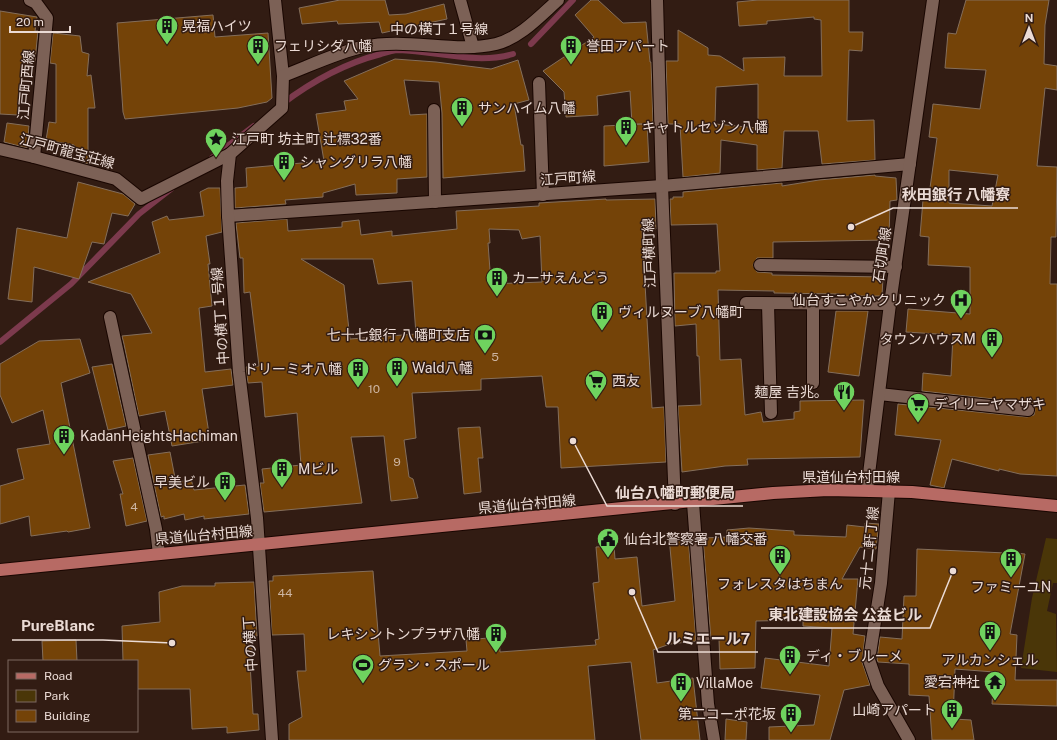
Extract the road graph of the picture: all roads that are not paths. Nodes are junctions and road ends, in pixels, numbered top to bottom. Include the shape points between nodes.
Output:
1 (30, 0) edge
2 (274, 0) edge
3 (460, 0) edge
4 (558, 0) edge
5 (657, 0) edge
6 (933, 0) edge
7 (473, 47) junction
8 (282, 76) junction
9 (539, 83) dead end
10 (434, 110) dead end
11 (0, 149) edge
12 (230, 154) junction
13 (34, 156) junction
14 (910, 164) junction
15 (662, 186) junction
16 (543, 195) junction
17 (435, 202) junction
18 (228, 216) junction
19 (760, 265) dead end
20 (896, 267) junction
21 (746, 303) dead end
22 (768, 304) junction
23 (890, 304) junction
24 (813, 305) junction
25 (110, 317) dead end
26 (814, 383) dead end
27 (879, 394) junction
28 (1028, 410) dead end
29 (771, 413) dead end
30 (868, 490) junction
31 (889, 491) junction
32 (693, 503) junction
33 (675, 504) junction
34 (1057, 506) edge
35 (259, 545) junction
36 (159, 554) junction
37 (0, 570) edge
38 (272, 740) edge
39 (714, 740) edge
40 (909, 740) edge

1 - 13 street, 江戸町西線 via 36,3 47,18
2 - 8 street
3 - 7 street
4 - 7 street, 中の横丁１号線 via 522,31 497,44
5 - 15 street, 江戸横町線
6 - 14 street, 石切町線
7 - 8 street, 中の横丁１号線 via 402,43 363,47
8 - 12 street via 282,101
9 - 16 street
10 - 17 street
11 - 13 street, 江戸町龍宝荘線
12 - 13 street, 江戸町龍宝荘線 via 141,199 116,179
12 - 18 street, 中の横丁１号線 via 227,181
14 - 15 street, 江戸町線
14 - 20 street, 石切町線
15 - 16 street, 江戸町線
15 - 33 street, 江戸横町線
16 - 17 street, 江戸町線
17 - 18 street, 江戸町線
18 - 35 street, 中の横丁１号線 via 239,372
19 - 20 street
20 - 23 street, 石切町線
21 - 22 street
22 - 24 street
22 - 29 street
23 - 24 street
23 - 27 street, 石切町線
24 - 26 street
25 - 36 street via 156,528
27 - 28 street
27 - 30 street, 石切町線
30 - 31 main road, 県道仙台村田線
30 - 32 main road, 県道仙台村田線 via 773,493
31 - 34 main road, 県道仙台村田線
31 - 40 street, 元十二軒丁線 via 881,584 869,660 878,686
32 - 33 main road, 県道仙台村田線
32 - 39 street via 708,704
33 - 35 main road, 県道仙台村田線
35 - 36 main road, 県道仙台村田線
35 - 38 street, 中の横丁
36 - 37 main road, 県道仙台村田線

